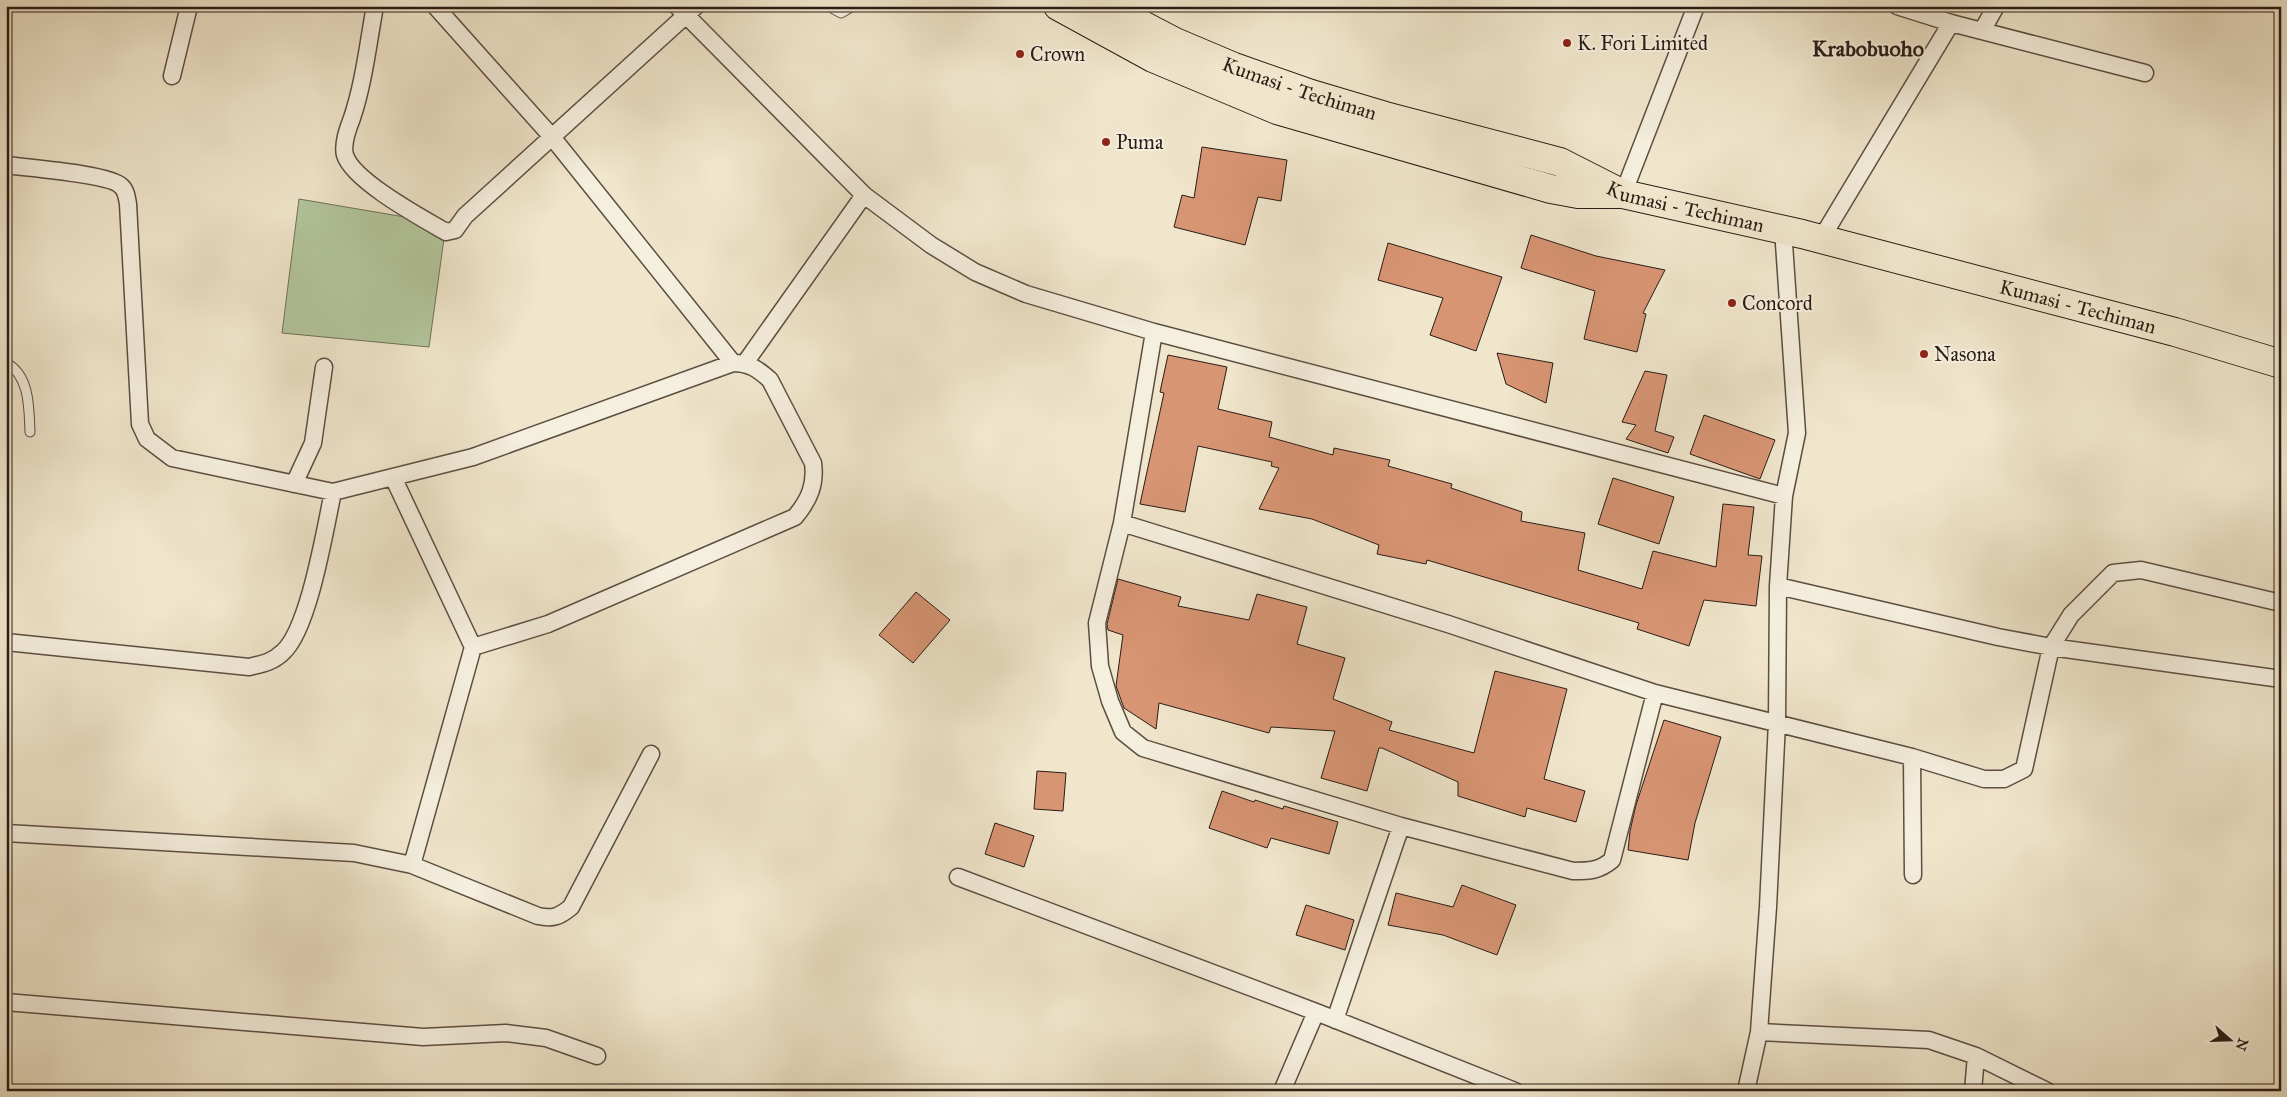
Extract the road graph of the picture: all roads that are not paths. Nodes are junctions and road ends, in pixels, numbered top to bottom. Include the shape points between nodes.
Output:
1 (189, 6) edge
2 (375, 6) edge
3 (435, 6) edge
4 (828, 6) edge
5 (853, 6) edge
6 (1058, 6) edge
7 (1696, 6) edge
8 (1897, 6) edge
9 (1996, 6) edge
10 (686, 9) edge
11 (1123, 10) edge
12 (1951, 23) junction
13 (1982, 31) junction
14 (2145, 73) dead end
15 (172, 76) dead end
16 (552, 137) junction
17 (6, 165) edge
18 (1623, 194) junction
19 (864, 195) junction
20 (1783, 229) junction
21 (1821, 239) junction
22 (1154, 332) junction
23 (6, 363) edge
24 (739, 363) junction
25 (324, 367) dead end
26 (2280, 367) edge
27 (30, 432) dead end
28 (393, 477) junction
29 (294, 484) junction
30 (333, 492) junction
31 (1784, 496) junction
32 (1122, 523) junction
33 (1778, 586) junction
34 (2281, 603) edge
35 (6, 642) edge
36 (473, 647) junction
37 (2051, 647) junction
38 (2281, 679) edge
39 (1655, 693) junction
40 (1777, 722) junction
41 (651, 754) dead end
42 (1912, 757) junction
43 (1401, 826) junction
44 (6, 833) edge
45 (412, 865) junction
46 (1913, 875) dead end
47 (958, 877) dead end
48 (6, 1002) edge
49 (1316, 1012) junction
50 (1335, 1020) junction
51 (1759, 1032) junction
52 (597, 1056) dead end
53 (1976, 1056) junction
54 (1482, 1085) edge
55 (1282, 1091) edge
56 (1515, 1091) edge
57 (1746, 1091) edge
58 (1973, 1091) edge
59 (2047, 1091) edge

1 - 15 street
2 - 16 street via 360,95 347,131 345,154 353,170 446,232 455,230 465,216
3 - 16 street
4 - 5 lane via 841,13
6 - 18 highway via 1082,22 1153,58 1277,110 1551,189 1578,194
7 - 18 street
8 - 12 street
9 - 13 street
10 - 16 street
10 - 19 street
11 - 18 highway, Kumasi - Techiman via 1175,42 1242,70 1385,116 1560,162
12 - 13 street
12 - 21 street
13 - 14 street
16 - 24 street
17 - 29 street via 100,178 121,185 125,192 140,424 146,439 172,458
18 - 20 highway, Kumasi - Techiman
19 - 22 street via 931,245 975,272 1026,294
19 - 24 street
20 - 21 highway, Kumasi - Techiman
20 - 31 street via 1797,433
21 - 26 highway, Kumasi - Techiman via 2175,332
22 - 31 street
22 - 32 street
23 - 27 lane via 14,368 28,396
24 - 28 street via 473,457
24 - 36 street via 760,370 770,380 813,463 812,491 795,517 548,624
25 - 29 street via 313,443
28 - 30 street
28 - 36 street
29 - 30 street
30 - 35 street via 306,610 296,635 284,651 269,662 248,667
31 - 33 street
32 - 39 street via 1448,624
32 - 43 street via 1097,623 1100,666 1123,732 1143,748
33 - 37 street via 1998,638
33 - 40 street
34 - 37 street via 2141,570 2113,573 2071,615
36 - 45 street
37 - 38 street
37 - 42 street via 2024,769 2004,779 1984,779
39 - 40 street
39 - 43 street via 1612,860 1602,868 1572,871
40 - 42 street
40 - 51 street
41 - 45 street via 571,907 560,916 538,916
42 - 46 street
43 - 50 street
44 - 45 street via 354,853
47 - 49 street
48 - 52 street via 423,1037 506,1033 546,1038
49 - 50 street
49 - 55 street
50 - 54 street
51 - 53 street via 1929,1040
51 - 57 street
53 - 58 street
53 - 59 street
54 - 56 street

